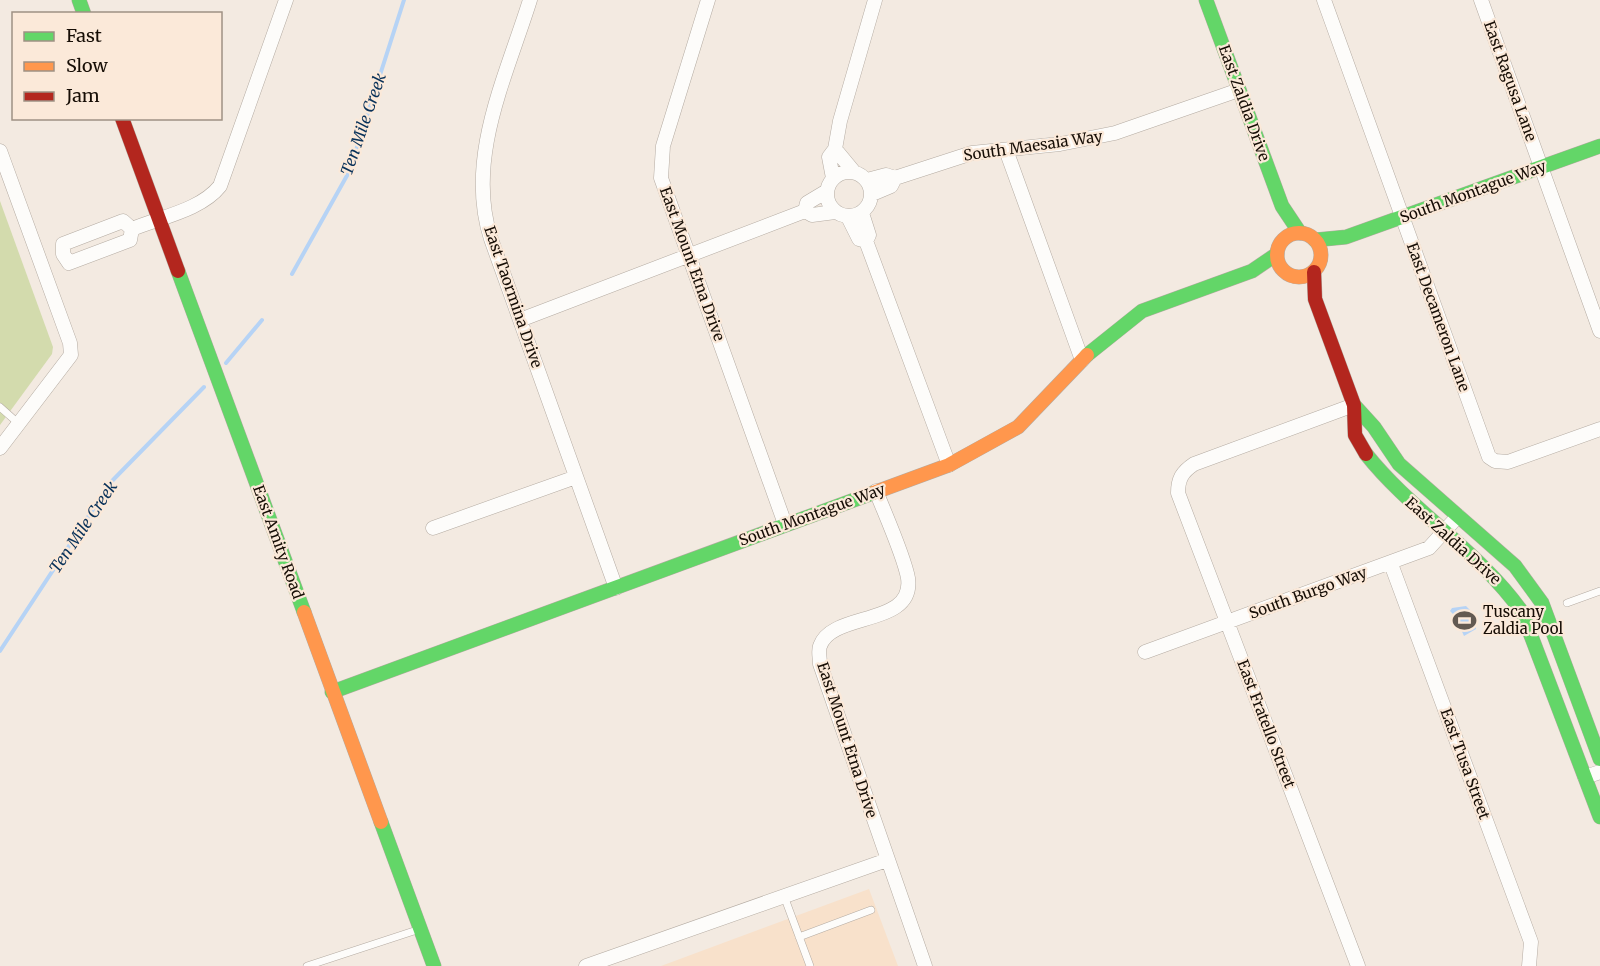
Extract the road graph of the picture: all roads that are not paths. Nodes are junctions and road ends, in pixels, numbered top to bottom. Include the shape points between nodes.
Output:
1 (286, 0) edge
2 (530, 0) edge
3 (708, 0) edge
4 (875, 0) edge
5 (1206, 0) edge
6 (1324, 0) edge
7 (1481, 0) edge
8 (1239, 90) junction
9 (123, 120) edge
10 (1600, 146) edge
11 (835, 150) junction
12 (1005, 150) junction
13 (0, 151) edge
14 (1541, 168) junction
15 (854, 172) junction
16 (833, 178) junction
17 (895, 178) junction
18 (867, 180) junction
19 (827, 191) junction
20 (872, 194) junction
21 (1282, 206) junction
22 (806, 211) junction
23 (835, 212) junction
24 (862, 213) junction
25 (848, 217) junction
26 (159, 218) junction
27 (1402, 218) junction
28 (132, 229) junction
29 (1300, 233) junction
30 (1346, 237) junction
31 (1285, 238) junction
32 (1316, 240) junction
33 (866, 241) junction
34 (63, 254) junction
35 (1277, 254) junction
36 (689, 256) junction
37 (1322, 256) junction
38 (41, 263) junction
39 (1282, 270) junction
40 (1252, 271) junction
41 (1314, 272) junction
42 (1298, 278) junction
43 (1316, 299) junction
44 (520, 320) junction
45 (1600, 331) edge
46 (1082, 360) junction
47 (1354, 405) junction
48 (0, 407) edge
49 (18, 423) junction
50 (1600, 429) edge
51 (0, 448) edge
52 (949, 465) junction
53 (576, 477) junction
54 (876, 491) junction
55 (1458, 516) junction
56 (785, 524) junction
57 (433, 528) dead end
58 (1444, 533) junction
59 (1391, 564) junction
60 (616, 588) junction
61 (1600, 591) edge
62 (1568, 603) dead end
63 (1227, 622) junction
64 (1145, 652) dead end
65 (332, 692) junction
66 (1600, 759) edge
67 (1600, 772) edge
68 (1585, 777) junction
69 (1600, 817) edge
70 (887, 860) junction
71 (784, 896) junction
72 (872, 910) dead end
73 (420, 929) junction
74 (799, 937) junction
75 (307, 966) edge
76 (434, 966) edge
77 (586, 966) edge
78 (810, 966) edge
79 (926, 966) edge
80 (1358, 966) edge
81 (1529, 966) edge

1 - 26 street via 220,186 206,200
2 - 44 street, East Taormina Drive via 488,134 482,178 486,222
3 - 36 street, East Mount Etna Drive via 663,146 661,164 661,178
4 - 11 street
5 - 8 street, East Zaldia Drive
6 - 27 street, East Decameron Lane
7 - 14 street, East Ragusa Lane
8 - 12 street, South Maesaia Way via 1115,134
8 - 21 street, East Zaldia Drive
9 - 26 street, East Amity Road
10 - 14 street, South Montague Way
11 - 15 street
11 - 16 street via 829,157
12 - 17 street, South Maesaia Way via 961,155
12 - 46 street
13 - 38 street
14 - 27 street, South Montague Way
14 - 45 street, East Ragusa Lane
15 - 16 street
15 - 18 street
16 - 19 street
17 - 18 street, South Maesaia Way via 886,175
17 - 20 street, South Maesaia Way via 891,186
18 - 20 street
19 - 22 street via 807,203
19 - 23 street
20 - 24 street
21 - 29 street, East Zaldia Drive
21 - 31 street, East Zaldia Drive
22 - 23 street
22 - 36 street
23 - 25 street
24 - 25 street
24 - 33 street via 869,235
25 - 33 street via 859,239
26 - 28 street
26 - 65 street, East Amity Road
27 - 30 street, South Montague Way
27 - 50 street, East Decameron Lane via 1486,451 1495,461 1508,462
28 - 34 street via 130,240 69,262
28 - 34 street via 123,221 63,244
29 - 31 street
29 - 32 street
30 - 32 street, South Montague Way
30 - 37 street, South Montague Way
31 - 35 street
32 - 37 street
33 - 52 street
34 - 38 street
35 - 39 street
35 - 40 street, South Montague Way
36 - 44 street
36 - 56 street, East Mount Etna Drive
37 - 41 street
38 - 49 street via 70,343 71,356
39 - 40 street, South Montague Way
39 - 42 street
40 - 46 street, South Montague Way via 1142,311
41 - 42 street
41 - 43 street, East Zaldia Drive
42 - 43 street, East Zaldia Drive
43 - 47 street, East Zaldia Drive
44 - 53 street, East Taormina Drive
46 - 52 street, South Montague Way via 1018,427
47 - 55 street, East Zaldia Drive via 1400,464
47 - 58 street, East Zaldia Drive via 1355,435 1369,459 1389,483
47 - 63 street, East Fratello Street via 1184,471 1178,493
48 - 49 lane
49 - 51 street
52 - 54 street, South Montague Way
53 - 57 street
53 - 60 street, East Taormina Drive
54 - 56 street, South Montague Way
54 - 70 street, East Mount Etna Drive via 908,578 907,594 889,611 836,630 820,645 819,654
55 - 58 street, South Burgo Way
55 - 66 street, East Zaldia Drive via 1515,566 1542,603
56 - 60 street, South Montague Way
58 - 59 street, South Burgo Way via 1430,548
58 - 68 street, East Zaldia Drive via 1502,584 1522,612
59 - 63 street, South Burgo Way
59 - 81 street, East Tusa Street via 1531,942
60 - 65 street, South Montague Way
61 - 62 lane
63 - 64 street, South Burgo Way
63 - 80 street, East Fratello Street
65 - 73 street, East Amity Road
67 - 68 street
68 - 69 street, East Zaldia Drive
70 - 71 street
70 - 79 street, East Mount Etna Drive
71 - 74 lane
71 - 77 street
72 - 74 lane
73 - 75 lane
73 - 76 street, East Amity Road
74 - 78 lane

